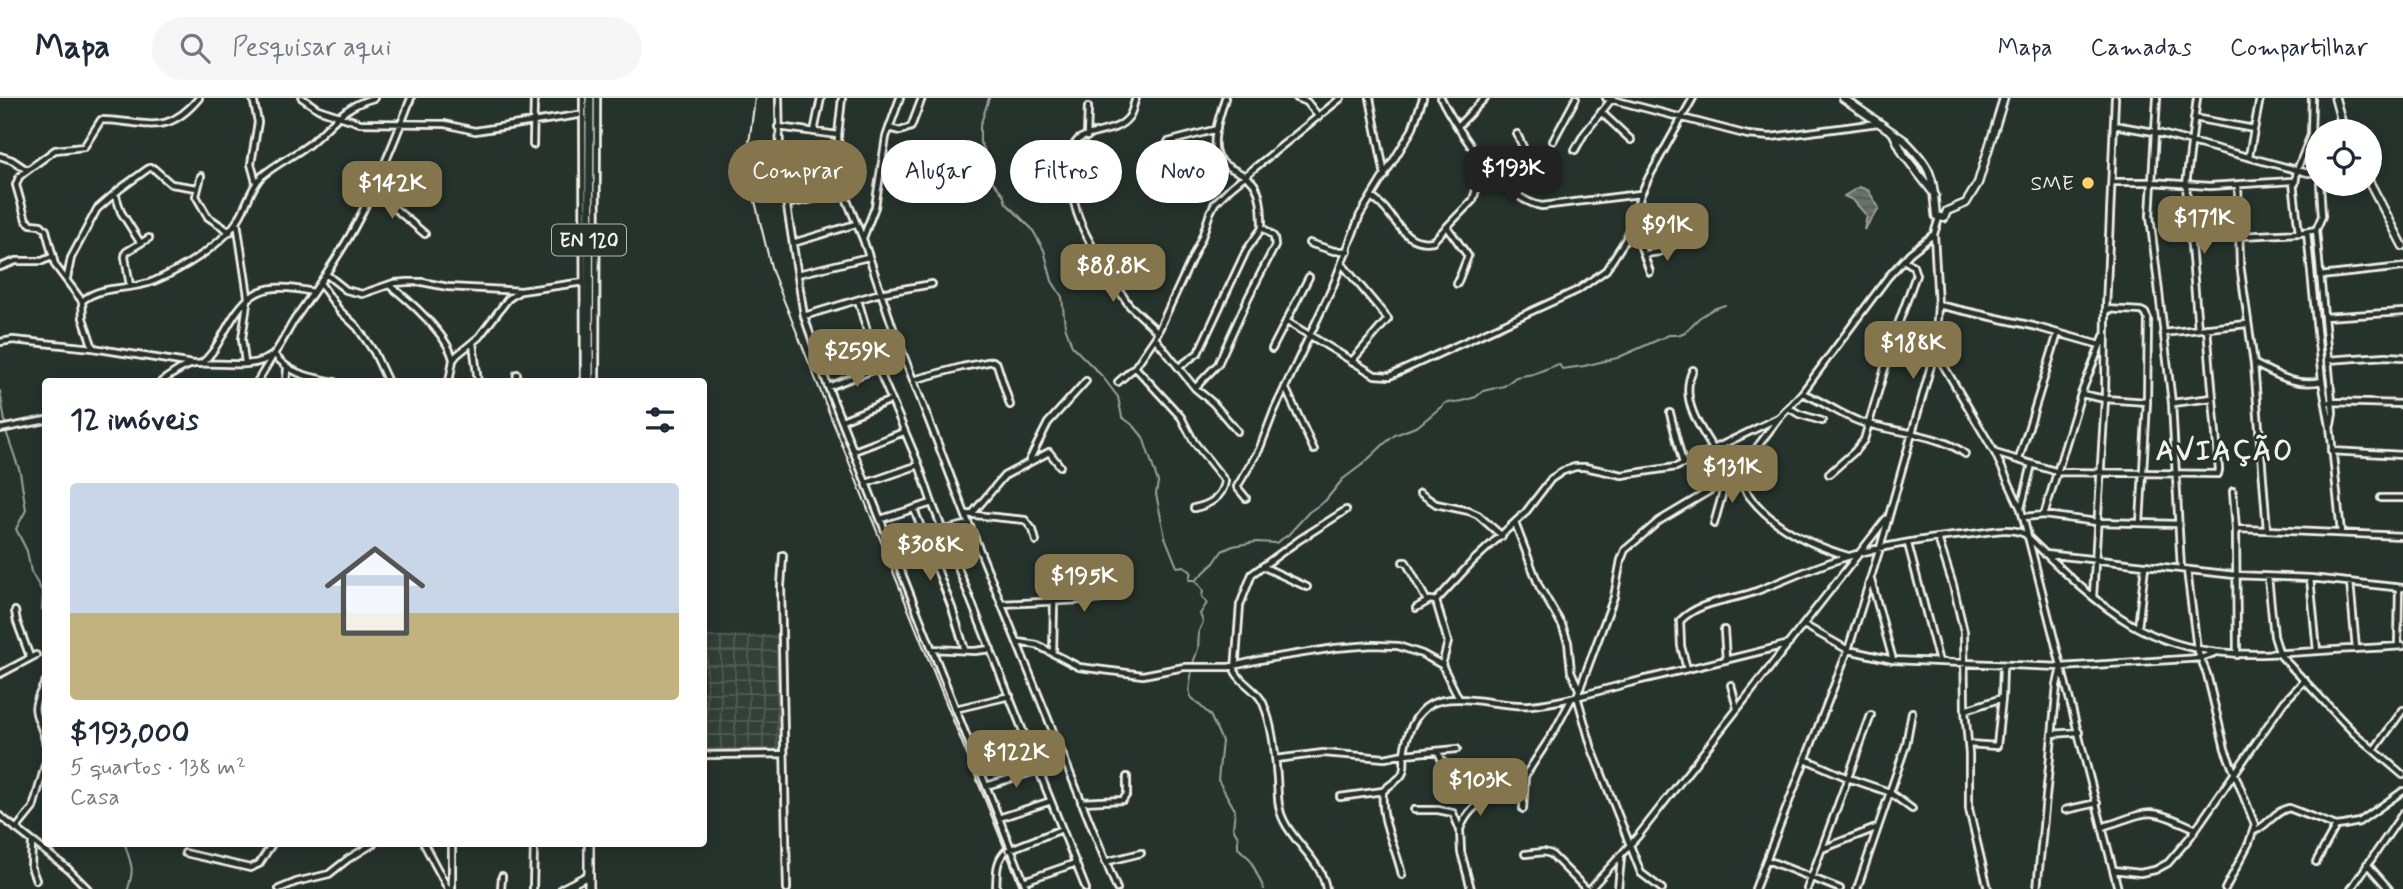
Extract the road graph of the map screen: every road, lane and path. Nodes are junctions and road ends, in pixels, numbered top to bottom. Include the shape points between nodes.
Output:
1 (199, 98) edge
2 (253, 98) edge
3 (303, 98) edge
4 (374, 98) edge
5 (411, 98) edge
6 (534, 98) edge
7 (583, 98) edge
8 (590, 98) edge
9 (597, 98) edge
10 (779, 98) edge
11 (821, 98) edge
12 (842, 98) edge
13 (900, 98) edge
14 (922, 98) edge
15 (1136, 98) edge
16 (1225, 98) edge
17 (1297, 98) edge
18 (1341, 98) edge
19 (1370, 98) edge
20 (1423, 98) edge
21 (1441, 98) edge
22 (1485, 98) edge
23 (1576, 98) edge
24 (1693, 98) edge
25 (1843, 98) edge
26 (2004, 98) edge
27 (2115, 98) edge
28 (2157, 98) edge
29 (2197, 98) edge
30 (2259, 98) edge
31 (2312, 98) edge
32 (2335, 98) edge
33 (1608, 99) edge
34 (358, 101) edge
35 (1088, 107) dead end
36 (1601, 112) junction
37 (578, 115) dead end
38 (338, 116) junction
39 (1319, 117) junction
40 (1683, 118) junction
41 (2194, 118) junction
42 (2311, 119) edge
43 (2341, 119) edge
44 (534, 122) junction
45 (1878, 123) junction
46 (401, 124) junction
47 (2114, 125) junction
48 (1458, 126) junction
49 (778, 127) junction
50 (889, 128) junction
51 (2254, 129) junction
52 (1217, 130) junction
53 (814, 132) junction
54 (2154, 132) junction
55 (1893, 133) junction
56 (1517, 134) dead end
57 (838, 135) junction
58 (1087, 136) junction
59 (779, 140) edge
60 (838, 140) edge
61 (1176, 140) edge
62 (1631, 140) dead end
63 (1553, 141) dead end
64 (2191, 141) junction
65 (533, 145) dead end
66 (1575, 150) dead end
67 (2305, 150) edge
68 (1478, 154) junction
69 (0, 156) edge
70 (2249, 156) junction
71 (27, 170) junction
72 (2297, 170) junction
73 (2305, 172) edge
74 (201, 176) dead end
75 (1245, 176) junction
76 (1385, 176) junction
77 (2112, 181) junction
78 (2292, 181) junction
79 (256, 182) junction
80 (2151, 182) junction
81 (1503, 183) junction
82 (2186, 186) junction
83 (2238, 186) junction
84 (197, 188) junction
85 (373, 190) junction
86 (115, 193) junction
87 (1641, 194) junction
88 (1934, 195) junction
89 (2321, 196) edge
90 (2377, 196) edge
91 (1371, 197) junction
92 (791, 203) edge
93 (848, 203) edge
94 (786, 204) joint
95 (1937, 208) junction
96 (1947, 211) junction
97 (1938, 218) junction
98 (237, 222) junction
99 (856, 223) junction
100 (1633, 224) junction
101 (1262, 228) junction
102 (1448, 228) junction
103 (2316, 230) junction
104 (230, 232) junction
105 (2307, 232) junction
106 (2299, 233) junction
107 (425, 234) dead end
108 (1934, 234) junction
109 (2239, 236) junction
110 (149, 238) dead end
111 (863, 239) junction
112 (1681, 241) dead end
113 (140, 242) junction
114 (793, 243) junction
115 (1310, 243) dead end
116 (2403, 246) edge
117 (1348, 251) junction
118 (1645, 254) junction
119 (52, 257) junction
120 (868, 257) junction
121 (1904, 260) junction
122 (1342, 264) junction
123 (0, 267) edge
124 (2403, 267) edge
125 (1650, 271) dead end
126 (327, 274) junction
127 (798, 274) junction
128 (2313, 276) junction
129 (2321, 276) junction
130 (1309, 277) dead end
131 (66, 279) junction
132 (320, 282) junction
133 (584, 282) junction
134 (932, 284) dead end
135 (1457, 284) dead end
136 (389, 285) junction
137 (130, 286) junction
138 (521, 291) junction
139 (313, 292) junction
140 (880, 293) junction
141 (248, 296) junction
142 (858, 300) junction
143 (82, 301) junction
144 (1938, 305) junction
145 (2106, 309) junction
146 (2403, 312) edge
147 (804, 316) junction
148 (2324, 317) junction
149 (2317, 318) junction
150 (1286, 321) junction
151 (2247, 324) junction
152 (2207, 328) junction
153 (2198, 329) junction
154 (1158, 332) junction
155 (2058, 332) junction
156 (2105, 333) junction
157 (2163, 333) junction
158 (867, 334) junction
159 (1310, 336) junction
160 (1155, 338) junction
161 (0, 342) edge
162 (473, 343) junction
163 (2100, 345) junction
164 (93, 348) junction
165 (1272, 349) dead end
166 (1935, 351) junction
167 (816, 353) junction
168 (274, 354) junction
169 (2403, 356) edge
170 (453, 360) junction
171 (2328, 360) junction
172 (2320, 361) junction
173 (1351, 362) junction
174 (245, 363) junction
175 (197, 364) junction
176 (2254, 364) junction
177 (1135, 367) junction
178 (1179, 367) junction
179 (287, 368) junction
180 (878, 368) junction
181 (1693, 370) dead end
182 (517, 374) dead end
183 (167, 378) edge
184 (259, 378) edge
185 (286, 378) edge
186 (316, 378) edge
187 (386, 378) edge
188 (450, 378) edge
189 (477, 378) edge
190 (516, 378) edge
191 (586, 378) edge
192 (586, 378) edge
193 (596, 378) edge
194 (913, 380) junction
195 (2322, 381) junction
196 (1086, 382) dead end
197 (1118, 382) dead end
198 (1285, 386) junction
199 (828, 387) junction
200 (1195, 388) junction
201 (1802, 393) junction
202 (2081, 394) junction
203 (2213, 398) junction
204 (2105, 399) junction
205 (891, 400) junction
206 (2332, 401) junction
207 (2147, 402) junction
208 (2325, 402) junction
209 (2172, 403) junction
210 (2403, 404) edge
211 (1010, 405) dead end
212 (1789, 408) junction
213 (1670, 414) dead end
214 (1779, 418) junction
215 (842, 420) junction
216 (42, 421) edge
217 (1822, 421) dead end
218 (1867, 424) junction
219 (2330, 426) junction
220 (0, 429) edge
221 (1237, 431) dead end
222 (904, 432) junction
223 (1911, 433) junction
224 (1314, 450) dead end
225 (1714, 450) junction
226 (854, 451) junction
227 (2331, 451) junction
228 (1995, 453) junction
229 (1965, 454) dead end
230 (2403, 455) edge
231 (2019, 460) junction
232 (1029, 461) junction
233 (1684, 464) junction
234 (2032, 464) junction
235 (919, 465) junction
236 (1060, 466) dead end
237 (2058, 472) junction
238 (2100, 473) junction
239 (2144, 473) junction
240 (2176, 473) junction
241 (1736, 474) junction
242 (1829, 474) dead end
243 (1727, 479) junction
244 (1225, 481) junction
245 (867, 483) junction
246 (1237, 485) junction
247 (2233, 491) dead end
248 (1420, 493) dead end
249 (1246, 498) dead end
250 (2381, 498) dead end
251 (2403, 498) edge
252 (932, 503) junction
253 (1194, 508) dead end
254 (914, 509) junction
255 (2021, 509) junction
256 (1346, 510) dead end
257 (965, 514) junction
258 (972, 514) junction
259 (2044, 514) junction
260 (1888, 516) junction
261 (2023, 517) junction
262 (881, 519) junction
263 (2097, 522) junction
264 (1515, 523) junction
265 (2140, 523) junction
266 (969, 524) junction
267 (1714, 524) dead end
268 (2178, 524) junction
269 (2236, 529) junction
270 (944, 530) junction
271 (2267, 530) junction
272 (2341, 533) junction
273 (1502, 536) junction
274 (2403, 536) edge
275 (1938, 538) junction
276 (2030, 540) junction
277 (1036, 541) dead end
278 (1908, 544) junction
279 (1880, 548) junction
280 (1861, 553) junction
281 (2044, 554) junction
282 (783, 555) dead end
283 (1849, 556) junction
284 (2095, 561) junction
285 (1403, 562) dead end
286 (1093, 563) dead end
287 (2145, 566) junction
288 (1263, 567) junction
289 (2184, 569) junction
290 (2235, 575) junction
291 (2268, 577) junction
292 (1870, 578) junction
293 (2310, 578) junction
294 (2350, 582) junction
295 (1307, 587) dead end
296 (2401, 588) edge
297 (2093, 597) junction
298 (1427, 601) junction
299 (1436, 601) junction
300 (1054, 602) junction
301 (1002, 604) junction
302 (1416, 608) dead end
303 (15, 611) dead end
304 (1804, 625) junction
305 (2138, 628) junction
306 (1724, 631) dead end
307 (1018, 642) junction
308 (1789, 644) junction
309 (2400, 646) edge
310 (933, 649) junction
311 (991, 649) junction
312 (2197, 649) junction
313 (2356, 649) junction
314 (965, 650) junction
315 (1848, 650) junction
316 (2317, 651) junction
317 (1053, 653) junction
318 (2214, 653) junction
319 (2237, 655) junction
320 (2280, 655) junction
321 (2201, 658) junction
322 (1726, 660) junction
323 (1893, 660) junction
324 (1939, 662) junction
325 (1966, 663) junction
326 (1237, 665) junction
327 (1443, 665) junction
328 (2003, 665) junction
329 (2061, 667) junction
330 (1687, 669) junction
331 (1, 671) edge
332 (2305, 680) junction
333 (1731, 685) dead end
334 (42, 687) edge
335 (1579, 690) junction
336 (1010, 696) junction
337 (1574, 697) junction
338 (2002, 698) junction
339 (1459, 699) junction
340 (955, 709) junction
341 (1737, 709) junction
342 (1965, 710) junction
343 (2403, 710) edge
344 (1912, 712) dead end
345 (1871, 715) dead end
346 (42, 732) edge
347 (2079, 732) junction
348 (1025, 734) junction
349 (2052, 734) junction
350 (1968, 744) junction
351 (971, 747) junction
352 (1457, 749) dead end
353 (2374, 750) junction
354 (1438, 752) junction
355 (784, 754) junction
356 (1404, 754) junction
357 (707, 755) edge
358 (1805, 759) junction
359 (1276, 760) junction
360 (1039, 770) junction
361 (2234, 773) junction
362 (2403, 775) edge
363 (42, 776) edge
364 (1127, 777) dead end
365 (1451, 778) dead end
366 (1848, 778) junction
367 (986, 786) junction
368 (1383, 791) junction
369 (2403, 791) edge
370 (1889, 792) junction
371 (1340, 797) dead end
372 (1492, 797) dead end
373 (1051, 801) junction
374 (1081, 802) junction
375 (2097, 803) junction
376 (1523, 809) dead end
377 (1912, 809) dead end
378 (1414, 810) dead end
379 (2065, 810) dead end
380 (2403, 813) edge
381 (0, 816) edge
382 (999, 818) junction
383 (2336, 826) junction
384 (2102, 827) junction
385 (1876, 828) junction
386 (2196, 829) junction
387 (16, 830) junction
388 (1062, 830) junction
389 (1460, 830) junction
390 (2254, 831) junction
391 (32, 842) junction
392 (1630, 845) junction
393 (270, 847) edge
394 (368, 847) edge
395 (426, 847) edge
396 (452, 847) edge
397 (534, 847) edge
398 (589, 847) edge
399 (1011, 848) junction
400 (1821, 850) junction
401 (185, 853) dead end
402 (1141, 853) dead end
403 (1525, 854) dead end
404 (1621, 856) junction
405 (1766, 860) junction
406 (1105, 862) junction
407 (2316, 862) dead end
408 (1076, 863) junction
409 (2367, 864) junction
410 (2113, 870) junction
411 (589, 875) junction
412 (1402, 875) dead end
413 (502, 876) dead end
414 (1811, 877) junction
415 (36, 880) dead end
416 (1024, 881) junction
417 (449, 888) edge
418 (88, 889) edge
419 (279, 889) edge
420 (440, 889) edge
421 (501, 889) edge
422 (533, 889) edge
423 (562, 889) edge
424 (589, 889) edge
425 (787, 889) edge
426 (996, 889) edge
427 (1027, 889) edge
428 (1086, 889) edge
429 (1116, 889) edge
430 (1326, 889) edge
431 (1471, 889) edge
432 (1588, 889) edge
433 (1618, 889) edge
434 (1662, 889) edge
435 (1755, 889) edge
436 (1807, 889) edge
437 (1840, 889) edge
438 (1857, 889) edge
439 (1988, 889) edge
440 (2036, 889) edge
441 (2118, 889) edge
442 (2225, 889) edge
443 (2351, 889) edge
444 (2389, 889) edge

1 - 71 street via 163,125 101,120 84,147 55,150
2 - 79 street via 258,122 251,171
3 - 38 street
4 - 34 street
5 - 46 street
6 - 44 street
7 - 133 street
8 - 192 main road, EN 120
9 - 193 street
10 - 49 street
11 - 53 street
12 - 57 street
13 - 50 street
14 - 50 street via 911,127
15 - 58 street via 1124,122
16 - 52 street
17 - 39 street via 1307,102
18 - 39 street
19 - 76 street
20 - 76 street via 1412,130
21 - 48 street
22 - 48 street
23 - 63 street
24 - 40 street
25 - 45 street
26 - 96 street via 1979,183 1966,203
27 - 47 street
28 - 54 street
29 - 41 street
30 - 51 street
31 - 42 street
32 - 43 street
33 - 36 street
33 - 40 street
34 - 38 street
35 - 58 street
36 - 62 street
36 - 66 street
37 - 44 street
38 - 46 street via 360,123
38 - 79 street via 308,145
39 - 75 street
40 - 45 street via 1771,137
40 - 87 street
41 - 51 street
41 - 64 street
44 - 46 street via 475,131 445,124
44 - 65 street
45 - 55 street
46 - 85 street
47 - 54 street
47 - 77 street
48 - 68 street
49 - 53 street
49 - 59 street
50 - 111 street via 875,207
51 - 70 street
52 - 61 street
52 - 75 street via 1217,156
53 - 57 street
54 - 64 street
54 - 80 street
55 - 88 street
55 - 88 street via 1930,170
56 - 81 street via 1523,153
57 - 60 street
58 - 154 street via 1075,144 1070,159 1072,198 1082,230 1129,305
64 - 70 street
64 - 82 street
67 - 72 street
68 - 81 street
68 - 102 street via 1477,192
69 - 71 street
70 - 72 street
71 - 119 street via 16,185 22,212 31,224 46,230
72 - 73 street
72 - 78 street via 2297,182
74 - 84 street
75 - 101 street via 1257,191
75 - 154 street via 1215,203
76 - 91 street
77 - 80 street
77 - 145 street
78 - 83 street
78 - 106 street
79 - 98 street
80 - 82 street
80 - 157 street via 2150,216
81 - 87 street via 1530,203 1542,206
82 - 83 street
82 - 153 street
83 - 109 street
84 - 86 street via 171,184 151,167
84 - 104 street via 196,196 208,216
85 - 107 street
85 - 126 street
86 - 113 street
86 - 131 street via 91,218
87 - 100 street
88 - 95 street
89 - 103 street via 2322,216
90 - 116 street
91 - 102 street via 1412,240 1433,241
91 - 117 street
92 - 94 street
93 - 99 street
94 - 114 street
95 - 96 street
95 - 97 street
96 - 97 street via 1944,218
97 - 108 street
98 - 104 street
98 - 141 street
99 - 111 street
99 - 114 street
100 - 118 street
100 - 173 street via 1606,270 1578,290 1390,376 1375,375
101 - 178 street via 1246,251 1198,353
101 - 200 street via 1274,237 1275,246 1218,364
102 - 135 street via 1468,256
103 - 105 street
103 - 129 street
104 - 137 street via 206,252 157,280
105 - 106 street
105 - 128 street
106 - 109 street
108 - 121 street
108 - 144 street
109 - 151 street
110 - 113 street
111 - 120 street
112 - 118 street
113 - 137 street via 126,252
114 - 127 street
115 - 117 street
117 - 122 street
118 - 125 street
119 - 123 street
119 - 131 street
120 - 127 street
120 - 140 street
121 - 201 street via 1875,292
121 - 218 street via 1916,275
122 - 159 street
122 - 173 street via 1388,319
124 - 129 street
126 - 132 street
126 - 136 street via 352,293
127 - 147 street
128 - 129 street
128 - 149 street
129 - 148 street
130 - 150 street
131 - 143 street
132 - 139 street
132 - 187 street via 357,327
133 - 138 street
133 - 191 street
134 - 140 street
136 - 138 street via 422,282 448,288
136 - 170 street via 416,308
137 - 143 street via 105,289
138 - 162 street via 508,299
139 - 141 street via 272,288
139 - 168 street
140 - 142 street
140 - 194 street
141 - 174 street via 242,339
141 - 175 street via 215,349
142 - 147 street
142 - 158 street
143 - 164 street
144 - 155 street
144 - 166 street
145 - 156 street
145 - 207 street via 2147,315
146 - 148 street
147 - 167 street
148 - 149 street
148 - 171 street
149 - 172 street
150 - 159 street
150 - 165 street
151 - 152 street
151 - 176 street
152 - 153 street
152 - 203 street
153 - 157 street
154 - 160 street
155 - 163 street
155 - 231 street
156 - 163 street
156 - 204 street
157 - 209 street
158 - 167 street
158 - 180 street
159 - 173 street
159 - 198 street
160 - 177 street
160 - 178 street
161 - 164 street
162 - 170 street
162 - 189 street
163 - 202 street
164 - 175 street
166 - 223 street
166 - 228 street
167 - 199 street
168 - 174 street
168 - 179 street
168 - 184 street
169 - 171 street
170 - 188 street
171 - 172 street
171 - 206 street
172 - 195 street
174 - 175 street
175 - 183 street
176 - 195 street via 2293,382
176 - 271 street
177 - 197 street
177 - 244 street via 1181,417
178 - 200 street
179 - 185 street
179 - 186 street
180 - 199 street
180 - 205 street
181 - 225 street via 1689,400 1697,424
182 - 190 street
194 - 211 street via 993,361
194 - 257 street
195 - 208 street
196 - 232 street via 1048,424
198 - 224 street
198 - 246 street via 1259,450
199 - 215 street
200 - 221 street
201 - 212 street
201 - 218 street
202 - 204 street
202 - 237 street
203 - 209 street
203 - 240 street via 2219,472
204 - 207 street
204 - 238 street
205 - 215 street
205 - 222 street
206 - 208 street
206 - 210 street
206 - 219 street
207 - 239 street
208 - 219 street
209 - 240 street
212 - 214 street
212 - 217 street
213 - 233 street
214 - 225 street
214 - 241 street
215 - 226 street
216 - 220 street
218 - 223 street
218 - 242 street via 1860,446
219 - 227 street
222 - 226 street
222 - 235 street
223 - 229 street
223 - 260 street
225 - 233 street
226 - 245 street
227 - 230 street
227 - 272 street
228 - 231 street
228 - 255 street
231 - 234 street
232 - 236 street via 1050,453
232 - 258 street via 1004,476
233 - 264 street via 1622,475 1575,467 1551,479
234 - 237 street
234 - 255 street
235 - 245 street
235 - 252 street
237 - 238 street
237 - 259 street
238 - 239 street
238 - 263 street
239 - 240 street
239 - 265 street
240 - 268 street
241 - 243 street
241 - 283 street via 1755,505 1779,526
243 - 267 street
243 - 335 street via 1659,521 1625,550 1606,624
244 - 246 street
244 - 253 street via 1213,502
245 - 262 street
246 - 249 street
247 - 269 street
248 - 273 street via 1436,504 1478,514
250 - 251 street
252 - 254 street
252 - 270 street
254 - 262 street
254 - 314 street
255 - 261 street
256 - 288 street
257 - 258 street
257 - 266 street
258 - 277 street via 1025,520
259 - 261 street
259 - 263 street
260 - 279 street
260 - 280 street
261 - 276 street
262 - 310 street
263 - 265 street
263 - 284 street
264 - 273 street
264 - 335 street via 1539,586 1562,625
265 - 268 street
266 - 270 street
266 - 301 street
268 - 289 street
269 - 271 street
269 - 290 street
270 - 311 street
271 - 272 street
272 - 274 street
273 - 299 street
275 - 276 street via 2014,530
275 - 278 street
275 - 325 street via 1964,632
276 - 281 street
276 - 329 street
278 - 279 street
278 - 324 street
279 - 280 street
279 - 292 street
280 - 283 street
280 - 304 street
281 - 284 street
281 - 297 street
282 - 355 street
283 - 330 street via 1687,613 1679,632
284 - 287 street
284 - 297 street
285 - 298 street
286 - 300 street via 1103,597
287 - 289 street
287 - 305 street
288 - 295 street
288 - 326 street via 1252,574 1240,605
289 - 290 street
289 - 312 street
290 - 291 street
290 - 319 street
291 - 293 street
291 - 320 street
292 - 315 street
292 - 323 street
293 - 294 street
293 - 316 street
294 - 296 street
294 - 313 street
296 - 309 street
297 - 305 street
298 - 299 street
298 - 302 street
299 - 327 street via 1448,642
300 - 301 street
300 - 317 street
301 - 307 street
303 - 331 street via 33,656
304 - 308 street
304 - 315 street
305 - 312 street
306 - 322 street
307 - 317 street
307 - 374 street
308 - 322 street
308 - 341 street
309 - 313 street
310 - 314 street
310 - 340 street
311 - 314 street
311 - 336 street
312 - 318 street
312 - 321 street
313 - 316 street
315 - 323 street
315 - 358 street
316 - 320 street
317 - 326 street via 1073,666 1127,674
318 - 319 street
318 - 321 street
319 - 320 street
320 - 332 street
321 - 329 street
321 - 361 street
322 - 330 street
323 - 324 street
324 - 325 street
325 - 328 street
325 - 342 street
326 - 327 street via 1373,645 1411,649
326 - 359 street via 1238,677 1263,703
327 - 339 street
328 - 329 street
328 - 338 street
329 - 347 street
329 - 349 street
330 - 337 street
332 - 353 street
332 - 361 street
333 - 341 street
334 - 346 street via 35,710
335 - 337 street
336 - 340 street
336 - 348 street
337 - 339 street via 1532,705
337 - 376 street via 1525,776
337 - 392 street
338 - 342 street
338 - 350 street via 1998,745
339 - 356 street via 1428,705 1415,719
340 - 351 street
341 - 392 street
342 - 350 street
343 - 353 street
344 - 370 street
345 - 366 street
347 - 349 street
347 - 375 street
348 - 351 street
348 - 360 street
349 - 440 street
350 - 439 street via 1970,817
351 - 367 street
352 - 354 street
353 - 362 street
354 - 356 street
354 - 365 street
355 - 357 street
355 - 425 street
356 - 359 street via 1385,758 1323,752
356 - 368 street via 1404,773
358 - 366 street
358 - 405 street
359 - 430 street via 1280,812 1320,870
360 - 367 street
360 - 373 street
361 - 386 street
361 - 390 street
363 - 387 street via 33,808
364 - 374 street via 1123,800
366 - 370 street
366 - 400 street
367 - 382 street
368 - 371 street
368 - 412 street via 1385,824
369 - 383 street via 2359,822
370 - 377 street
370 - 385 street
372 - 389 street via 1467,813
373 - 382 street
373 - 388 street
374 - 406 street
375 - 379 street
375 - 384 street
378 - 389 street via 1449,811
380 - 409 street
381 - 387 street
382 - 399 street
383 - 390 street via 2289,808
383 - 407 street
384 - 386 street via 2148,811
384 - 410 street
385 - 400 street
385 - 438 street
386 - 410 street via 2162,867 2133,874
387 - 391 street
388 - 399 street
388 - 408 street
389 - 431 street
390 - 442 street
391 - 415 street via 31,867
391 - 418 street
392 - 404 street
392 - 434 street via 1641,873
393 - 401 street via 259,863 250,867
394 - 419 street via 329,874
395 - 417 street
396 - 417 street
397 - 422 street
398 - 411 main road
399 - 416 street
399 - 426 street via 997,865
400 - 414 street
402 - 406 street
403 - 432 street via 1551,854
404 - 432 street
404 - 433 street
405 - 414 street
405 - 435 street
406 - 429 street
408 - 416 street
408 - 428 street
409 - 443 street
409 - 444 street
410 - 441 street
411 - 423 street
411 - 424 main road
413 - 421 street
414 - 436 street
414 - 437 street
416 - 427 street
417 - 420 street

